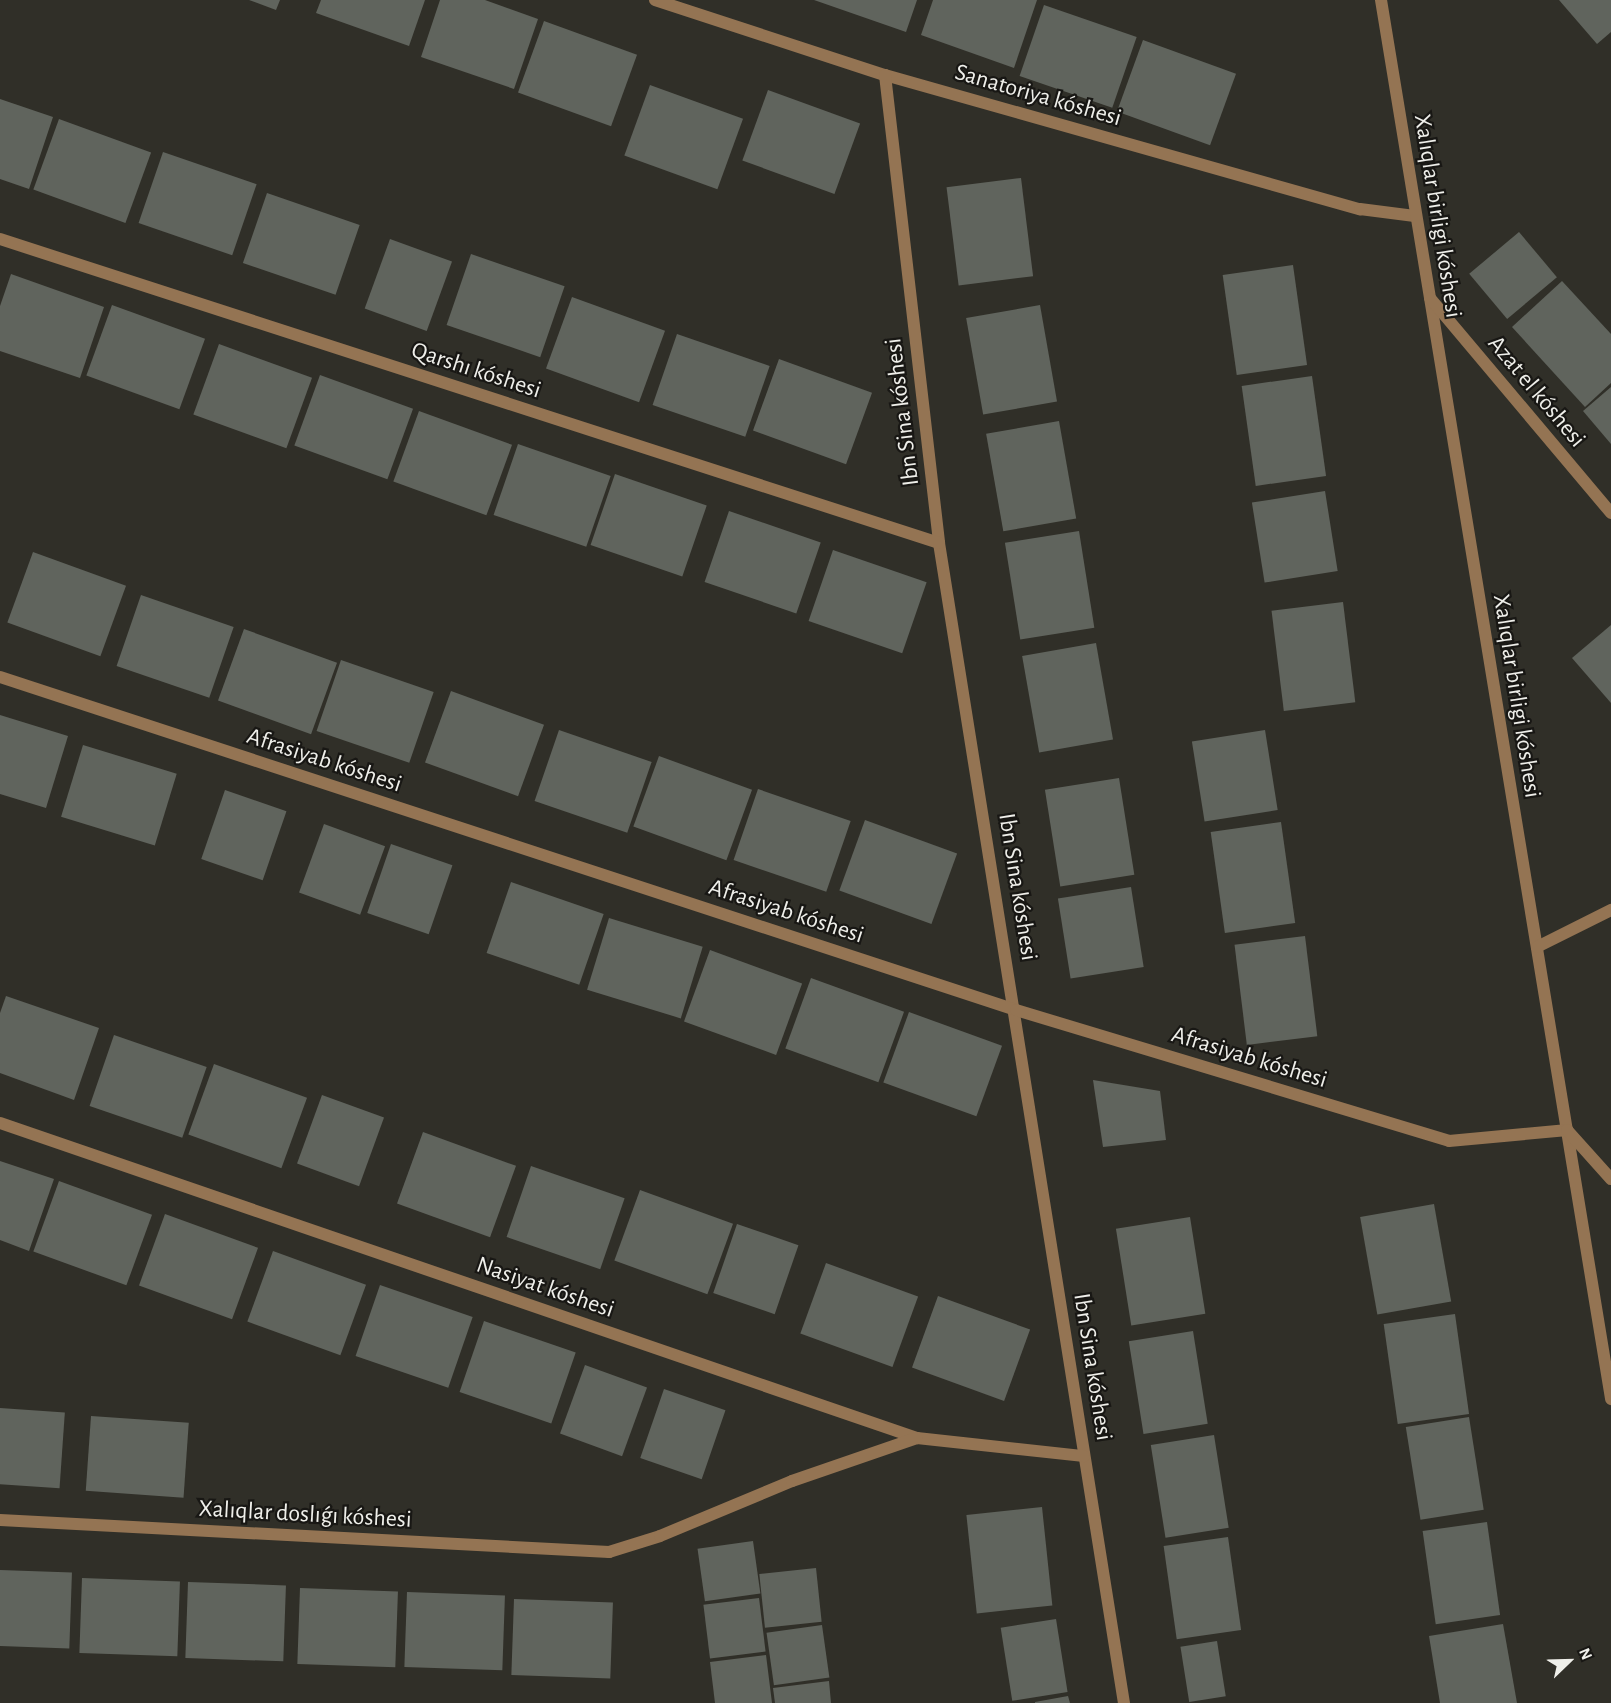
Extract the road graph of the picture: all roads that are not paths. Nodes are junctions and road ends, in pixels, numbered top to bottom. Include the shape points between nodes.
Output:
1 (655, 0) edge
2 (1381, 0) edge
3 (885, 75) junction
4 (1415, 216) junction
5 (0, 239) edge
6 (1429, 298) junction
7 (1611, 513) edge
8 (939, 543) junction
9 (0, 677) edge
10 (1611, 910) edge
11 (1537, 947) junction
12 (1016, 1010) junction
13 (0, 1123) edge
14 (1567, 1130) junction
15 (1611, 1179) edge
16 (1611, 1399) edge
17 (917, 1438) junction
18 (1084, 1456) junction
19 (0, 1520) edge
20 (1124, 1703) edge

1 - 3 street, Sanatoriya kóshesi
2 - 4 street, Xalıqlar birligi kóshesi
3 - 4 street, Sanatoriya kóshesi via 1360,209
3 - 8 street, Ibn Sina kóshesi
4 - 6 street, Xalıqlar birligi kóshesi
5 - 8 street, Qarshı kóshesi
6 - 7 street, Azat el kóshesi
6 - 11 street, Xalıqlar birligi kóshesi
8 - 12 street, Ibn Sina kóshesi
9 - 12 street, Afrasiyab kóshesi
10 - 11 street
11 - 14 street, Xalıqlar birligi kóshesi
12 - 14 street, Afrasiyab kóshesi via 1449,1141
12 - 18 street, Ibn Sina kóshesi
13 - 17 street, Nasiyat kóshesi
14 - 15 street
14 - 16 street, Xalıqlar birligi kóshesi
17 - 18 street, Nasiyat kóshesi
17 - 19 street, Xalıqlar doslıǵı kóshesi via 792,1481 660,1536 609,1552
18 - 20 street, Ibn Sina kóshesi

